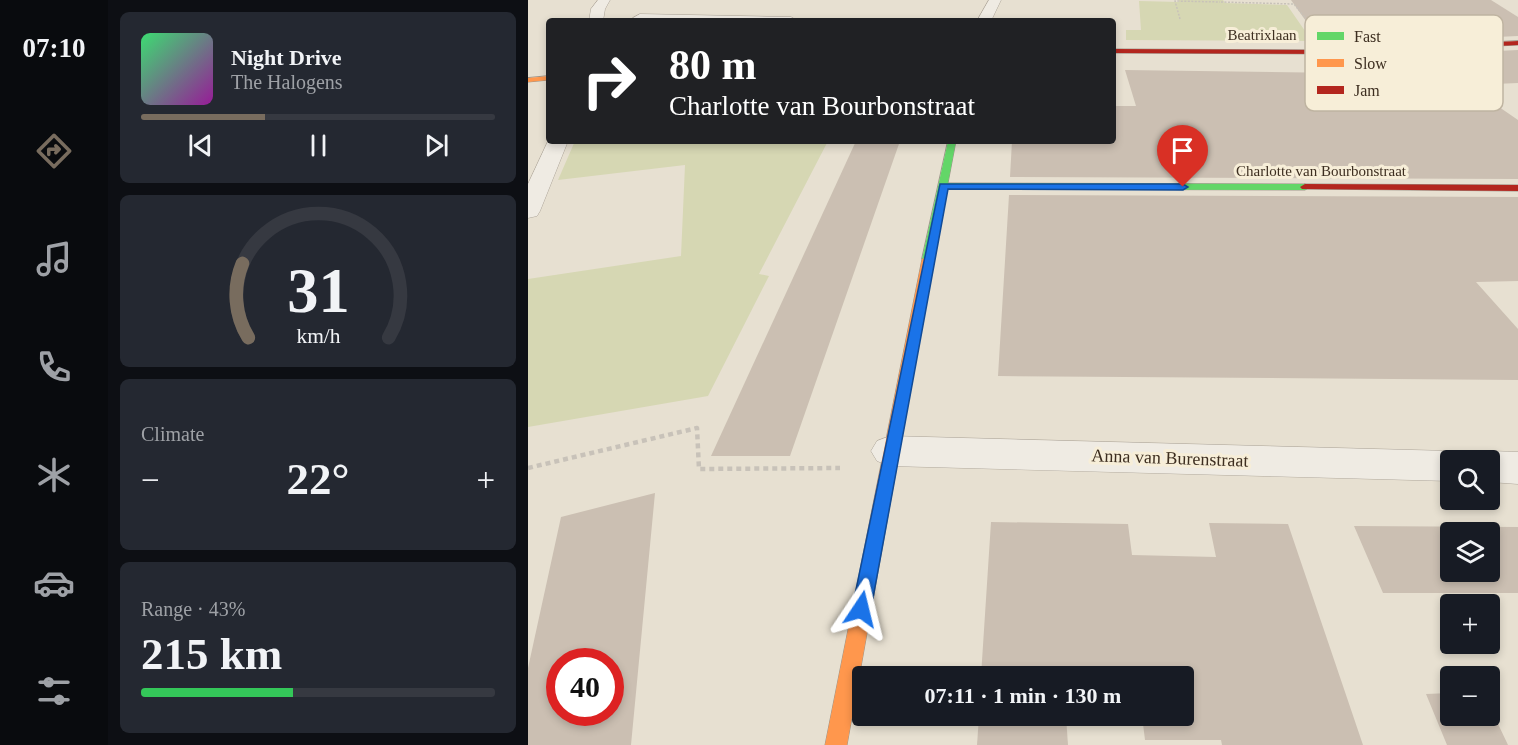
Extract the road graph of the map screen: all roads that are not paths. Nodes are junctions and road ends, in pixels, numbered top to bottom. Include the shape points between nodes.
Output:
1 (604, 0) edge
2 (995, 0) edge
3 (638, 15) edge
4 (596, 18) edge
5 (714, 18) edge
6 (986, 18) edge
7 (1518, 43) edge
8 (1503, 44) edge
9 (1116, 51) edge
10 (1305, 52) edge
11 (546, 78) edge
12 (528, 80) edge
13 (557, 144) edge
14 (951, 144) edge
15 (944, 186) junction
16 (1518, 188) edge
17 (528, 211) edge
18 (890, 451) junction
19 (1440, 466) edge
20 (1500, 467) edge
21 (1518, 468) edge
22 (836, 745) edge

1 - 4 street
2 - 6 street
3 - 5 street
7 - 8 street, Beatrixlaan
9 - 10 street, Beatrixlaan
11 - 12 street
13 - 17 street
14 - 15 street
15 - 16 street, Charlotte van Bourbonstraat
15 - 18 street
18 - 19 street, Anna van Burenstraat
18 - 22 street
20 - 21 street

